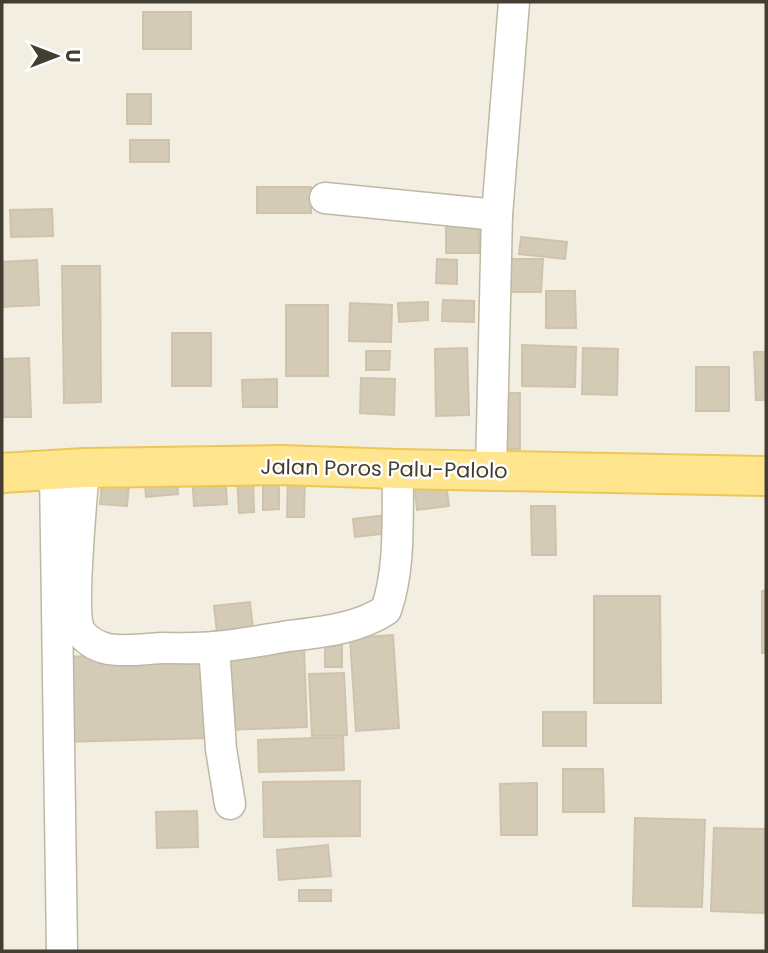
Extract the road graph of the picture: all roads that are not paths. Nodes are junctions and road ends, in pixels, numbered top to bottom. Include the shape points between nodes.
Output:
1 (514, 2) edge
2 (325, 198) dead end
3 (497, 215) junction
4 (70, 469) junction
5 (398, 469) junction
6 (491, 471) junction
7 (2, 473) edge
8 (766, 476) edge
9 (214, 647) junction
10 (230, 804) dead end
11 (62, 951) edge

1 - 3 street
2 - 3 street
3 - 6 street
4 - 5 main road, Jalan Poros Palu-Palolo via 281,465
4 - 7 main road, Jalan Poros Palu-Palolo
4 - 9 street via 80,631 98,647 109,649
4 - 11 street
5 - 6 main road, Jalan Poros Palu-Palolo
5 - 9 street via 395,565 386,610 358,624
6 - 8 main road, Jalan Poros Palu-Palolo
9 - 10 street

